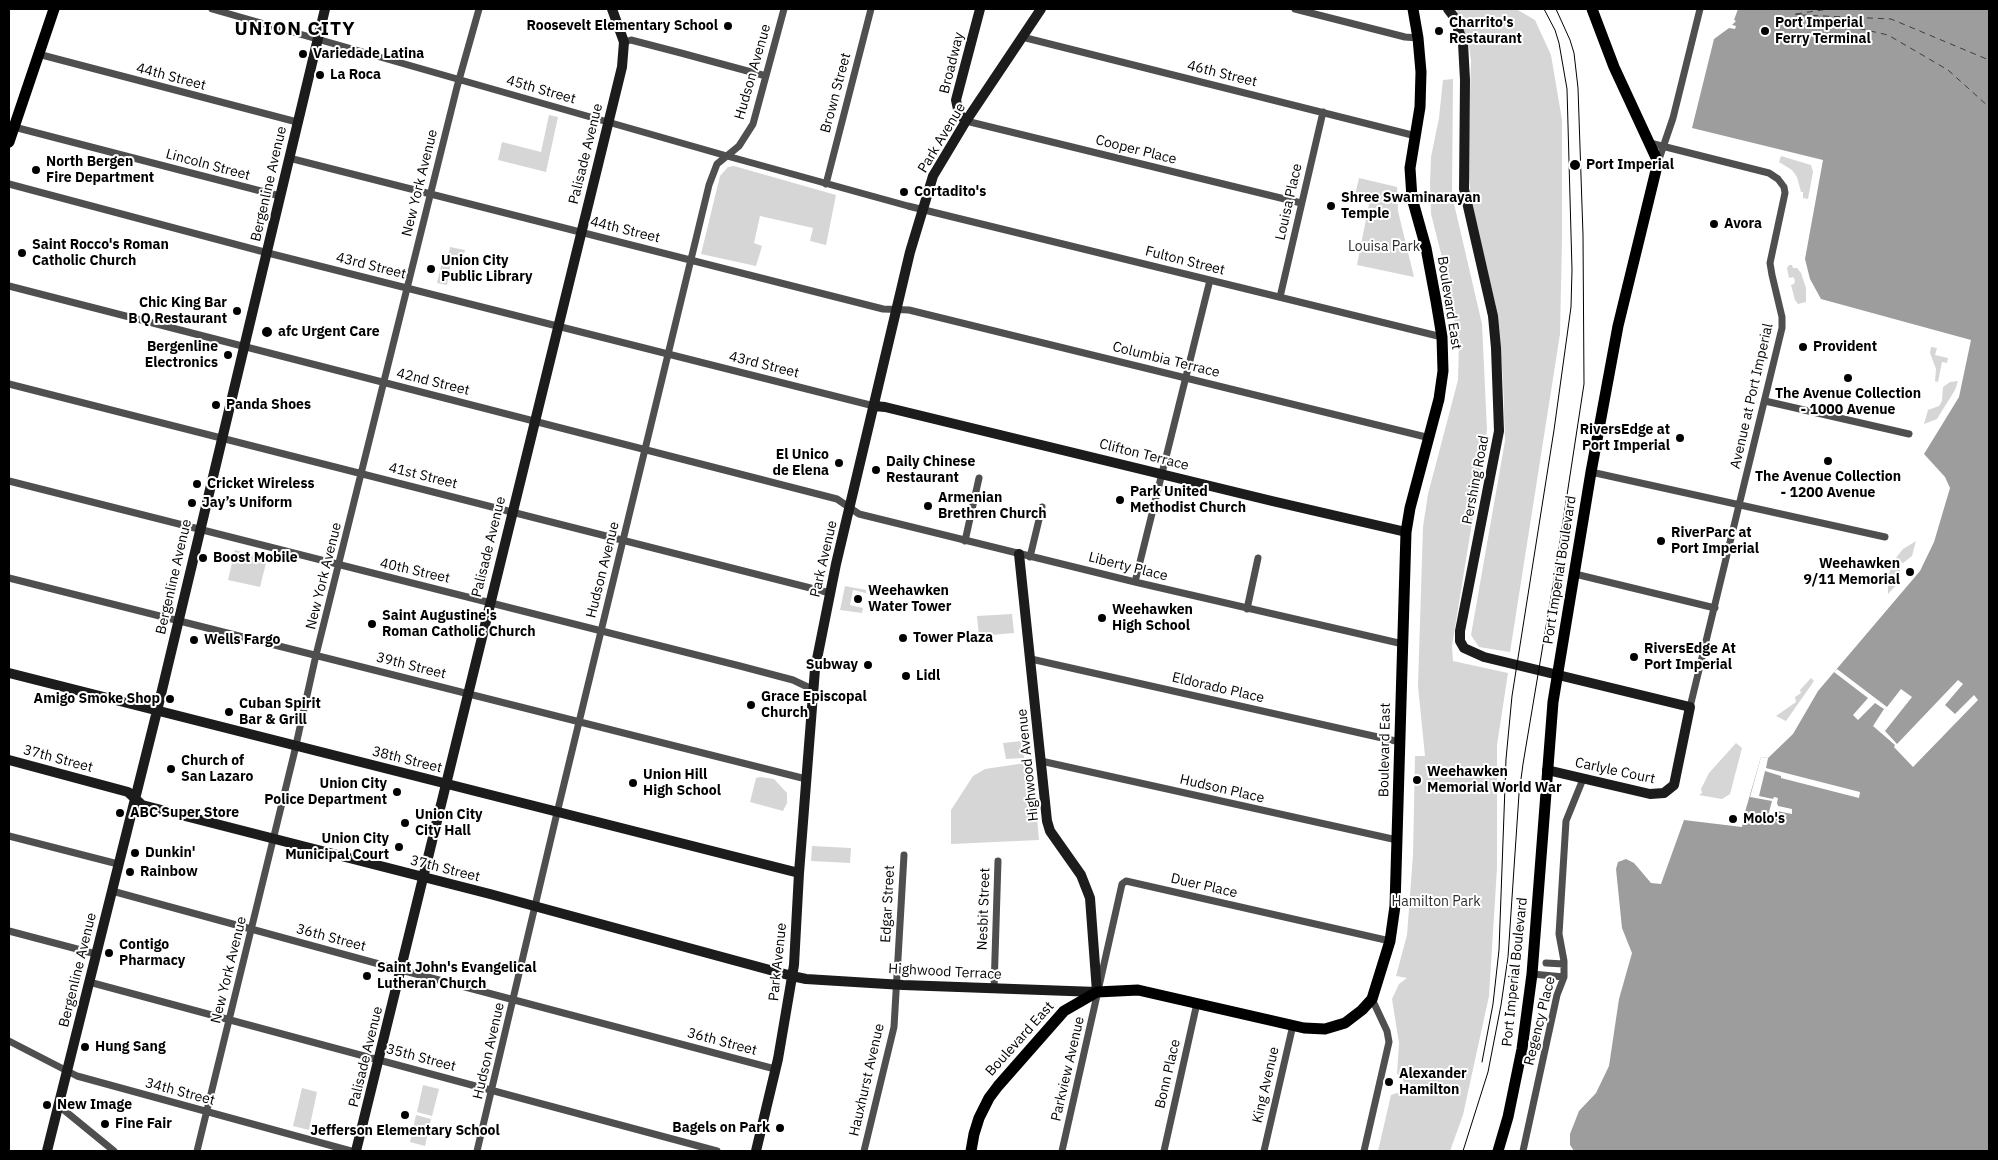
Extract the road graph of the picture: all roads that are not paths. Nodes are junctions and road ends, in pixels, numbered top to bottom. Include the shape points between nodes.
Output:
1 (54, 9) edge
2 (212, 9) edge
3 (326, 9) edge
4 (479, 9) edge
5 (612, 9) edge
6 (784, 9) edge
7 (871, 9) edge
8 (980, 9) edge
9 (1041, 9) edge
10 (1295, 9) edge
11 (1413, 9) edge
12 (1448, 9) edge
13 (1592, 9) edge
14 (1700, 9) edge
15 (229, 11) edge
16 (1022, 37) junction
17 (1418, 38) junction
18 (318, 39) junction
19 (624, 42) junction
20 (38, 54) junction
21 (766, 76) junction
22 (459, 80) junction
23 (1323, 112) junction
24 (966, 121) junction
25 (297, 122) junction
26 (609, 122) junction
27 (14, 127) junction
28 (1416, 136) junction
29 (9, 142) edge
30 (1650, 143) junction
31 (1664, 146) junction
32 (726, 156) junction
33 (289, 158) junction
34 (1658, 162) junction
35 (9, 184) edge
36 (826, 184) junction
37 (430, 193) junction
38 (280, 196) junction
39 (1301, 203) junction
40 (922, 210) junction
41 (580, 232) junction
42 (268, 253) junction
43 (692, 260) junction
44 (1210, 280) junction
45 (9, 286) edge
46 (408, 288) junction
47 (1280, 297) junction
48 (896, 310) junction
49 (557, 326) junction
50 (1442, 336) junction
51 (244, 347) junction
52 (669, 354) junction
53 (1186, 378) junction
54 (385, 383) junction
55 (9, 384) edge
56 (1765, 400) junction
57 (874, 406) junction
58 (535, 421) junction
59 (1909, 434) dead end
60 (223, 438) junction
61 (1430, 438) junction
62 (646, 448) junction
63 (1591, 472) junction
64 (1163, 473) junction
65 (362, 474) junction
66 (979, 478) dead end
67 (9, 481) edge
68 (1740, 505) junction
69 (850, 506) junction
70 (1042, 507) dead end
71 (512, 511) junction
72 (200, 529) junction
73 (1406, 532) junction
74 (1885, 537) dead end
75 (623, 540) junction
76 (965, 541) junction
77 (1019, 554) junction
78 (1030, 557) junction
79 (1258, 558) dead end
80 (340, 566) junction
81 (1575, 574) junction
82 (9, 578) edge
83 (1135, 582) junction
84 (830, 593) junction
85 (490, 601) junction
86 (1715, 608) junction
87 (1247, 609) junction
88 (178, 621) junction
89 (602, 630) junction
90 (1403, 644) junction
91 (316, 655) junction
92 (1031, 659) junction
93 (9, 673) edge
94 (814, 690) junction
95 (468, 693) junction
96 (1690, 707) junction
97 (157, 711) junction
98 (579, 722) junction
99 (1400, 742) junction
100 (296, 746) junction
101 (9, 760) edge
102 (1041, 761) junction
103 (1548, 770) junction
104 (806, 779) junction
105 (1583, 779) junction
106 (446, 784) junction
107 (135, 798) junction
108 (556, 813) junction
109 (9, 836) edge
110 (273, 839) junction
111 (1397, 840) junction
112 (904, 855) dead end
113 (998, 861) dead end
114 (118, 864) junction
115 (799, 873) junction
116 (423, 878) junction
117 (112, 891) junction
118 (535, 907) junction
119 (252, 929) junction
120 (9, 932) edge
121 (1390, 941) junction
122 (96, 954) junction
123 (1546, 963) dead end
124 (1564, 964) junction
125 (401, 970) junction
126 (1532, 974) junction
127 (792, 976) junction
128 (1564, 977) junction
129 (89, 982) junction
130 (896, 984) junction
131 (994, 989) junction
132 (1097, 992) junction
133 (514, 999) junction
134 (1372, 999) junction
135 (1197, 1003) junction
136 (230, 1020) junction
137 (1293, 1026) junction
138 (9, 1041) edge
139 (380, 1060) junction
140 (775, 1070) junction
141 (68, 1072) junction
142 (492, 1091) junction
143 (59, 1106) junction
144 (208, 1112) junction
145 (47, 1151) edge
146 (114, 1151) edge
147 (197, 1151) edge
148 (351, 1151) edge
149 (356, 1151) edge
150 (478, 1151) edge
151 (718, 1151) edge
152 (756, 1151) edge
153 (864, 1151) edge
154 (971, 1151) edge
155 (1062, 1151) edge
156 (1164, 1151) edge
157 (1264, 1151) edge
158 (1364, 1151) edge
159 (1498, 1151) edge
160 (1522, 1151) edge

1 - 20 main road
2 - 15 street, 45th Street
3 - 18 street, Bergenline Avenue
4 - 22 street, New York Avenue
5 - 19 street, Palisade Avenue
6 - 21 street, Hudson Avenue
7 - 36 street, Brown Street
8 - 24 street, Broadway via 956,100 959,114
9 - 16 street, Park Avenue
10 - 17 street
11 - 17 main road, Boulevard East
12 - 96 street, Pershing Road via 1463,43 1464,188 1493,316 1499,431 1460,640 1464,648 1484,657
13 - 30 main road via 1614,67
14 - 31 street
15 - 18 street, 45th Street
16 - 23 street, 46th Street
16 - 24 street, Park Avenue
17 - 28 main road, Boulevard East via 1421,72
18 - 22 street, 45th Street
18 - 25 street, Bergenline Avenue
19 - 21 street via 631,40
19 - 26 street, Palisade Avenue via 622,67
20 - 25 street, 44th Street
20 - 27 main road
21 - 32 street, Hudson Avenue via 753,124 739,146
22 - 26 street, 45th Street
22 - 37 street, New York Avenue
23 - 28 street, 46th Street
23 - 39 street, Louisa Place
24 - 39 street, Cooper Place
24 - 40 street, Park Avenue via 933,176
25 - 33 street, Bergenline Avenue
26 - 32 street, 45th Street
26 - 41 street, Palisade Avenue
27 - 29 main road
27 - 38 street, Lincoln Street
28 - 50 main road, Boulevard East via 1410,168 1412,198 1426,248
30 - 31 street
30 - 34 main road
31 - 34 street
31 - 56 street, Avenue at Port Imperial via 1769,173 1784,187 1785,199 1770,262 1783,324
32 - 36 street, 45th Street
32 - 43 street, Hudson Avenue via 717,164 709,185
33 - 37 street, 44th Street
33 - 38 street, Bergenline Avenue
34 - 63 main road, Port Imperial Boulevard via 1618,326
35 - 42 street, 43rd Street
36 - 40 street, 45th Street
37 - 41 street, 44th Street
37 - 46 street, New York Avenue
38 - 42 street, Bergenline Avenue
39 - 47 street, Louisa Place
40 - 44 street, Fulton Street
40 - 48 street, Park Avenue
41 - 43 street, 44th Street
41 - 49 street, Palisade Avenue
42 - 46 street, 43rd Street
42 - 51 street, Bergenline Avenue
43 - 48 street, 44th Street
43 - 52 street, Hudson Avenue
44 - 47 street, Fulton Street
44 - 53 street
45 - 51 street, 42nd Street
46 - 49 street, 43rd Street
46 - 54 street, New York Avenue
47 - 50 street, Fulton Street
48 - 53 street, Columbia Terrace via 918,312
48 - 57 street, Park Avenue
49 - 52 street, 43rd Street
49 - 58 street, Palisade Avenue
50 - 61 main road, Boulevard East via 1443,372
51 - 54 street, 42nd Street
51 - 60 street, Bergenline Avenue
52 - 57 street, 43rd Street
52 - 62 street, Hudson Avenue
53 - 61 street, Columbia Terrace
53 - 64 street
54 - 58 street, 42nd Street
54 - 65 street, New York Avenue
55 - 60 street, 41st Street
56 - 59 street
56 - 68 street, Avenue at Port Imperial
57 - 64 street, Clifton Terrace
57 - 69 street, Park Avenue
58 - 62 street, 42nd Street
58 - 71 street, Palisade Avenue
60 - 65 street, 41st Street
60 - 72 street, Bergenline Avenue
61 - 73 main road, Boulevard East
62 - 69 street, 42nd Street via 837,498
62 - 75 street, Hudson Avenue
63 - 68 street
63 - 81 main road, Port Imperial Boulevard
64 - 73 street, Clifton Terrace
64 - 83 street
65 - 71 street, 41st Street
65 - 80 street, New York Avenue
66 - 76 street
67 - 72 street, 40th Street
68 - 74 street
68 - 86 street, Avenue at Port Imperial
69 - 76 street, Liberty Place via 859,514
69 - 84 street, Park Avenue
70 - 78 street
71 - 75 street, 41st Street
71 - 85 street, Palisade Avenue
72 - 80 street, 40th Street
72 - 88 street, Bergenline Avenue
73 - 90 main road, Boulevard East
75 - 84 street, 41st Street
75 - 89 street, Hudson Avenue
76 - 77 street, Liberty Place
77 - 78 street, Liberty Place
77 - 92 street, Highwood Avenue
78 - 83 street, Liberty Place
79 - 87 street
80 - 85 street, 40th Street
80 - 91 street, New York Avenue
81 - 86 street
81 - 103 main road, Port Imperial Boulevard via 1553,702
82 - 88 street, 39th Street
83 - 87 street, Liberty Place
84 - 94 street, Park Avenue
85 - 89 street, 40th Street
85 - 95 street, Palisade Avenue
86 - 96 street, Avenue at Port Imperial
87 - 90 street, Liberty Place
88 - 91 street, 39th Street
88 - 97 street, Bergenline Avenue
89 - 94 street, 40th Street via 793,680
89 - 98 street, Hudson Avenue
90 - 99 main road, Boulevard East
91 - 95 street, 39th Street
91 - 100 street, New York Avenue
92 - 99 street, Eldorado Place
92 - 102 street, Highwood Avenue
93 - 97 street, 38th Street
94 - 104 street, Park Avenue
95 - 98 street, 39th Street
95 - 106 street, Palisade Avenue
96 - 105 street, Carlyle Court via 1674,784 1664,793 1650,794
97 - 100 street, 38th Street
97 - 107 street, Bergenline Avenue
98 - 104 street, 39th Street
98 - 108 street, Hudson Avenue
99 - 111 main road, Boulevard East
100 - 106 street, 38th Street
100 - 110 street, New York Avenue
101 - 107 street, 37th Street via 128,792
102 - 111 street, Hudson Place
102 - 132 street, Highwood Avenue via 1050,831 1081,875 1090,898
103 - 105 street, Carlyle Court
103 - 126 main road, Port Imperial Boulevard
104 - 115 street, Park Avenue
105 - 124 street, Regency Place via 1566,821 1559,934
106 - 108 street, 38th Street
106 - 116 street, Palisade Avenue
107 - 110 street, 37th Street via 142,805
107 - 114 street, Bergenline Avenue
108 - 115 street, 38th Street
108 - 118 street, Hudson Avenue
109 - 114 street
110 - 116 street, 37th Street
110 - 119 street, New York Avenue
111 - 121 main road, Boulevard East via 1395,906
112 - 130 street, Edgar Street
113 - 131 street, Nesbit Street
114 - 117 street, Bergenline Avenue
115 - 127 street, Park Avenue
116 - 118 street, 37th Street
116 - 125 street, Palisade Avenue
117 - 119 street, 36th Street
117 - 122 street, Bergenline Avenue
118 - 127 street, 37th Street
118 - 133 street, Hudson Avenue
119 - 125 street, 36th Street
119 - 136 street, New York Avenue
120 - 122 street
121 - 132 street, Duer Place via 1126,881 1122,884
121 - 134 main road, Boulevard East
122 - 129 street, Bergenline Avenue
123 - 124 street
124 - 128 street, Regency Place
125 - 133 street, 36th Street
125 - 139 street, Palisade Avenue
126 - 128 street
126 - 159 main road, Port Imperial Boulevard via 1522,1049
127 - 130 street, Highwood Terrace
127 - 140 street, Park Avenue
128 - 160 street, Regency Place via 1557,995
129 - 136 street, 35th Street
129 - 141 street, Bergenline Avenue
130 - 131 street, Highwood Terrace
130 - 153 street, Hauxhurst Avenue via 894,1027
131 - 132 street, Highwood Terrace
132 - 135 main road, Boulevard East via 1138,990
132 - 154 main road, Boulevard East via 1064,1011 998,1086 979,1118
132 - 155 street, Parkview Avenue
133 - 140 street, 36th Street
133 - 142 street, Hudson Avenue
134 - 137 main road, Boulevard East via 1345,1022 1325,1029
134 - 158 street via 1389,1042
135 - 137 main road, Boulevard East
135 - 156 street, Bonn Place
136 - 139 street, 35th Street
136 - 144 street, New York Avenue
137 - 157 street, King Avenue
138 - 141 street, 34th Street
139 - 142 street, 35th Street
139 - 149 street, Palisade Avenue
140 - 152 street, Park Avenue
141 - 143 street, Bergenline Avenue
141 - 144 street, 34th Street
142 - 150 street, Hudson Avenue
142 - 151 street, 35th Street
143 - 145 street, Bergenline Avenue
143 - 146 street
144 - 147 street, New York Avenue
144 - 148 street, 34th Street

